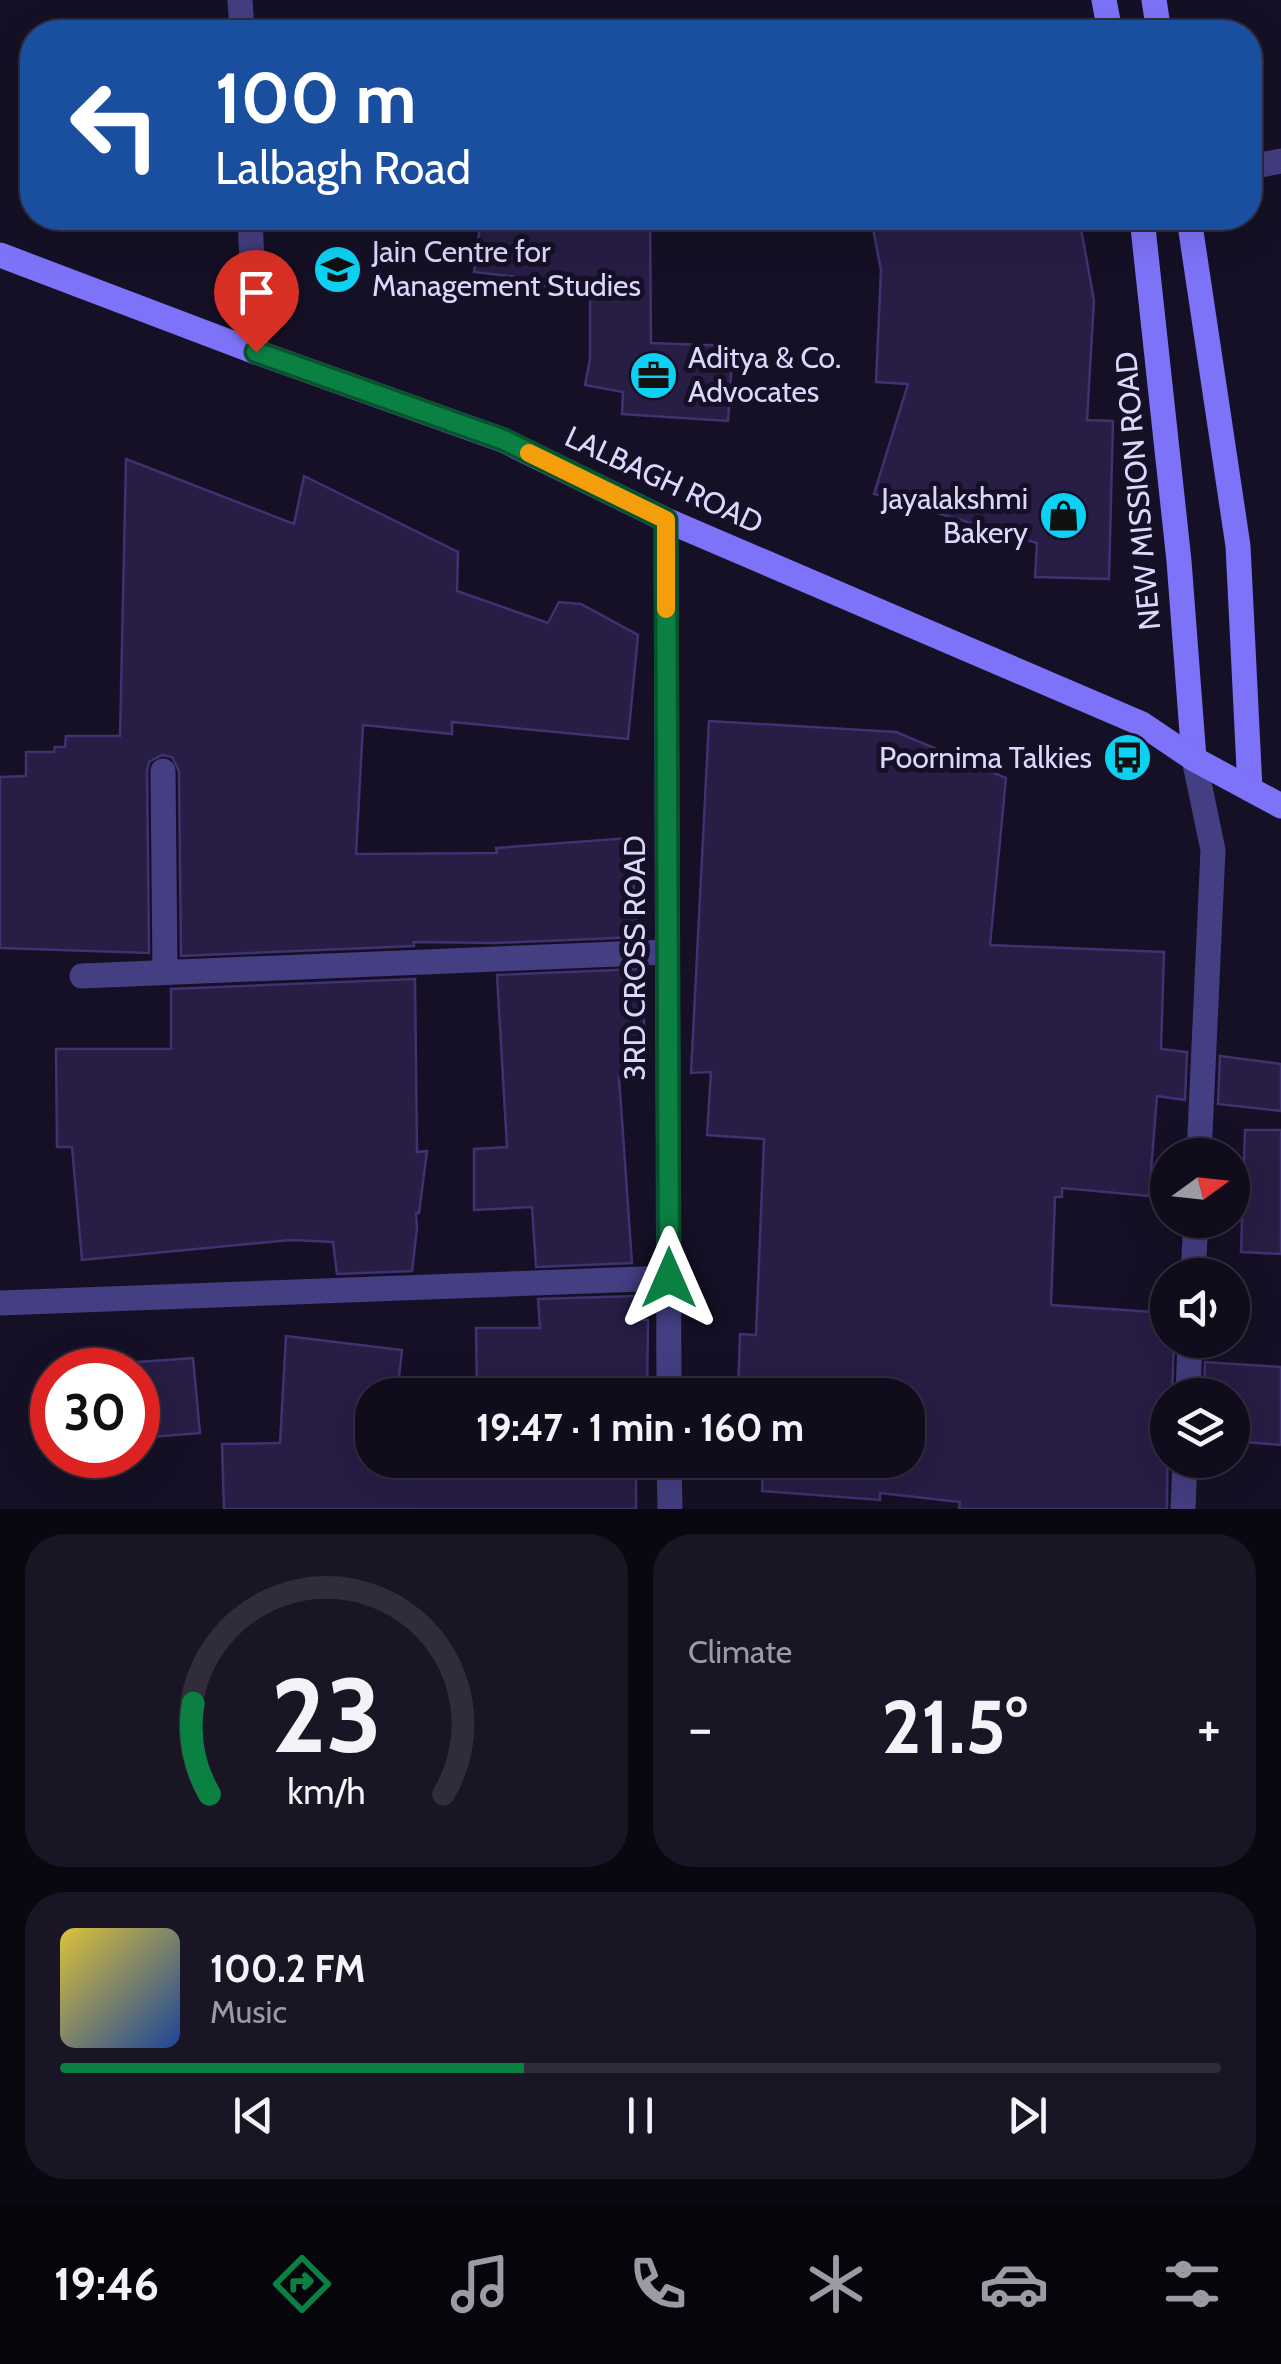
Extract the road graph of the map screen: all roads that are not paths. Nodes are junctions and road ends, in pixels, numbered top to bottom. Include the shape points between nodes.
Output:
1 (251, 230) edge
2 (1143, 230) edge
3 (1191, 230) edge
4 (0, 255) edge
5 (256, 352) junction
6 (666, 520) junction
7 (1194, 759) junction
8 (163, 771) dead end
9 (1250, 789) junction
10 (1281, 806) edge
11 (667, 952) junction
12 (165, 972) junction
13 (82, 976) dead end
14 (1200, 1138) edge
15 (669, 1278) junction
16 (0, 1303) edge
17 (669, 1378) edge
18 (670, 1478) edge
19 (1184, 1478) edge
20 (670, 1509) edge
21 (1183, 1509) edge

1 - 5 street
2 - 7 main road, NEW MISSION ROAD
3 - 9 main road via 1238,546
4 - 5 main road, LALBAGH ROAD
5 - 6 main road, LALBAGH ROAD via 504,440
6 - 7 main road, LALBAGH ROAD via 1142,724
6 - 11 street, 3RD CROSS ROAD
7 - 9 main road, LALBAGH ROAD
7 - 14 street via 1213,850
8 - 12 street
9 - 10 main road, LALBAGH ROAD
11 - 12 street
11 - 15 street, 3RD CROSS ROAD
12 - 13 street
15 - 16 street
15 - 17 street, 3RD CROSS ROAD
18 - 20 street
19 - 21 street

